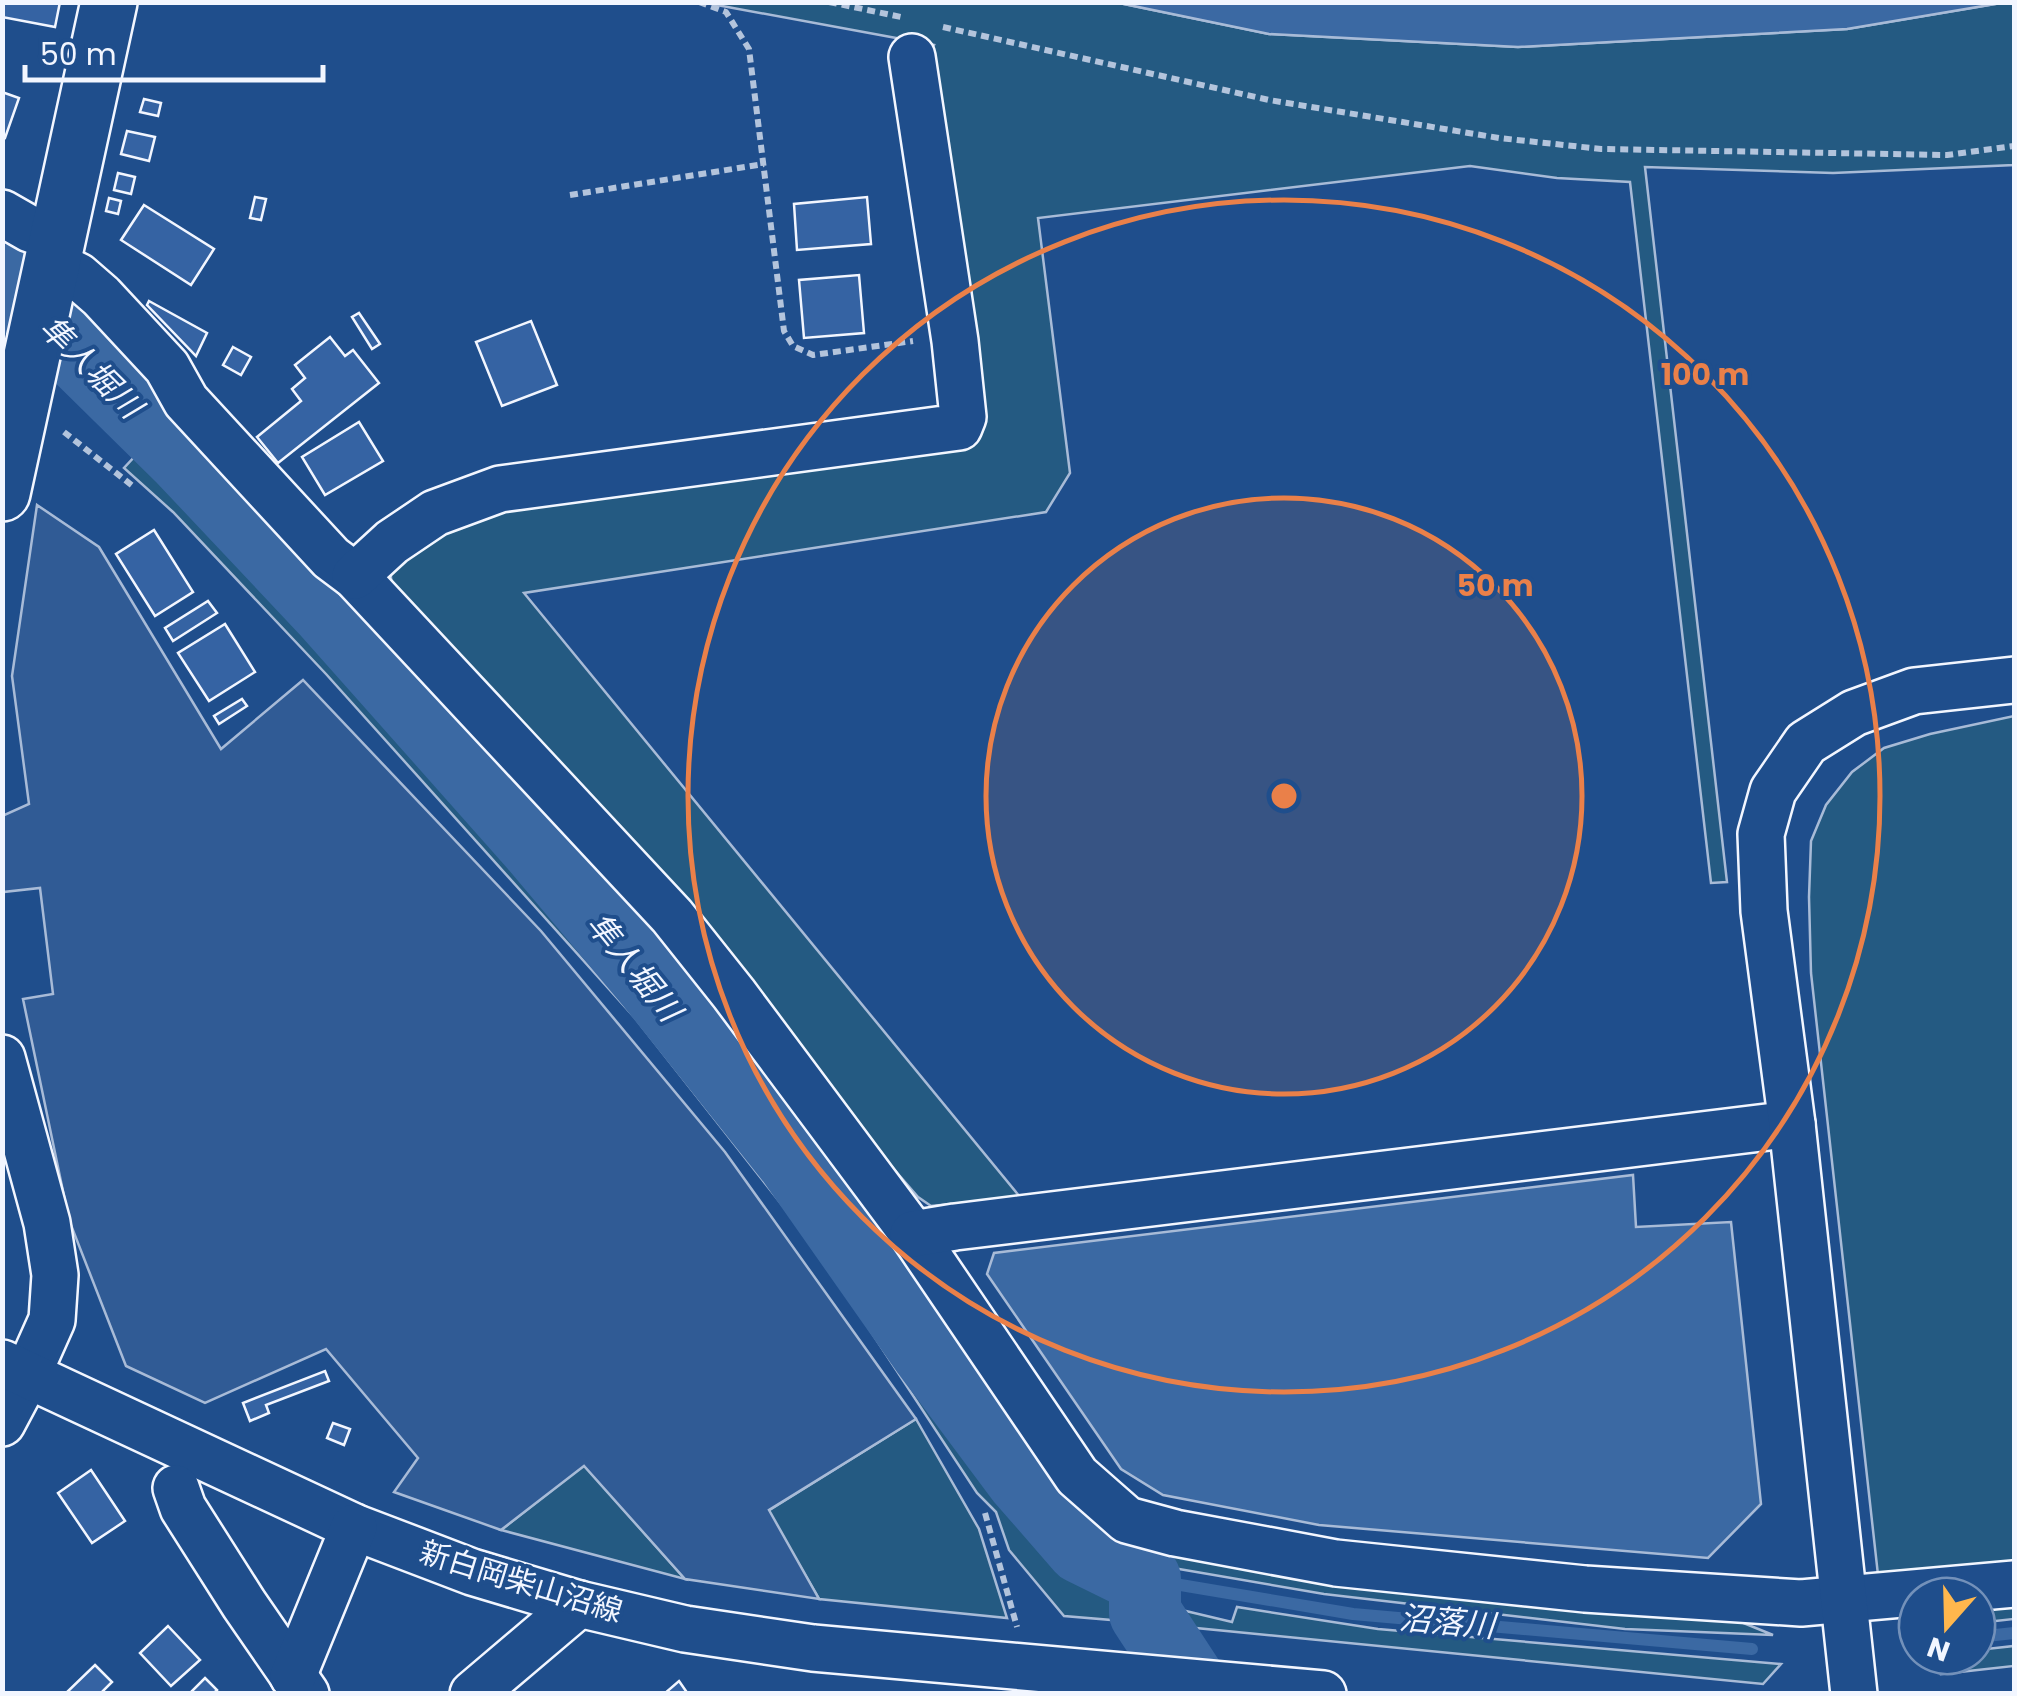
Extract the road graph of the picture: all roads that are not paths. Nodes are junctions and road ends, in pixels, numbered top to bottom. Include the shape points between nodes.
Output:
1 (109, 2) edge
2 (915, 33) road end
3 (2, 213) edge
4 (53, 256) junction
5 (15, 392) edge
6 (2, 493) edge
7 (356, 576) junction
8 (2014, 680) edge
9 (2, 1058) edge
10 (1792, 1124) junction
11 (2, 1214) edge
12 (47, 1223) junction
13 (914, 1234) junction
14 (15, 1370) edge
15 (2, 1423) edge
16 (176, 1488) dead end
17 (354, 1527) junction
18 (2014, 1584) edge
19 (1845, 1598) junction
20 (579, 1604) junction
21 (300, 1685) edge
22 (474, 1694) edge
23 (1323, 1694) edge
24 (1854, 1694) edge

1 - 4 main road
2 - 7 street via 960,426 500,488 436,513
3 - 4 street via 30,229
4 - 5 main road
4 - 7 street via 101,296 167,367 186,401 331,558
5 - 6 main road
7 - 13 street via 672,916
8 - 10 street via 1914,691 1854,714 1806,743 1774,791 1761,834 1764,911
9 - 12 street
10 - 13 street
10 - 19 street
11 - 12 street
12 - 14 street via 55,1275 52,1320
13 - 19 street via 1077,1476 1126,1520 1336,1563 1585,1589 1801,1603
14 - 15 street
14 - 17 street, 新白岡柴山沼線
16 - 21 street via 182,1508
17 - 20 street, 新白岡柴山沼線
17 - 21 street
18 - 19 street
19 - 24 street
20 - 22 street
20 - 23 street, 新白岡柴山沼線 via 685,1630 794,1645

